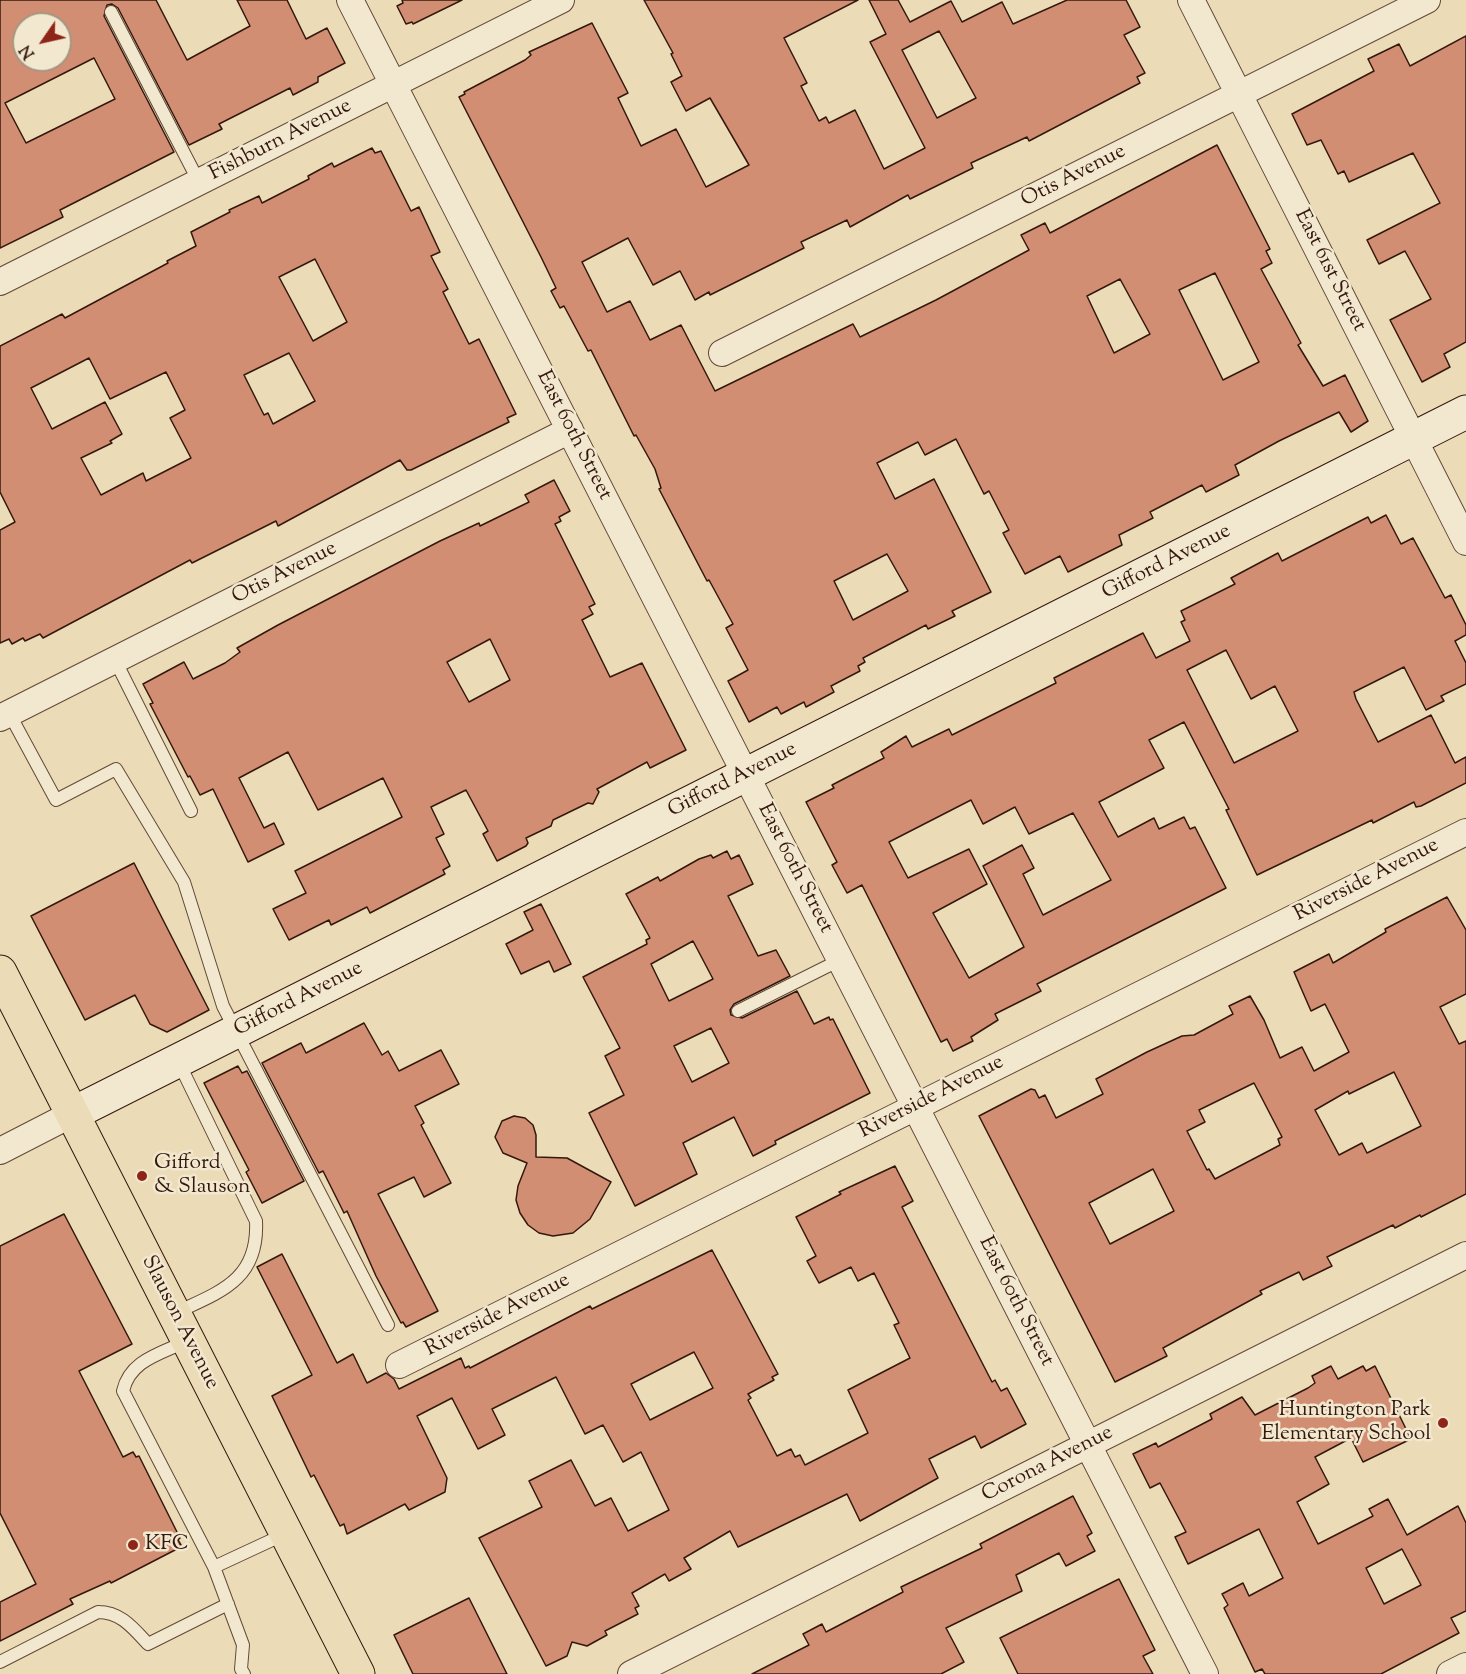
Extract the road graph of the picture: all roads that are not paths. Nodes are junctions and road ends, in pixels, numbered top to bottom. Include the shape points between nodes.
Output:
1 (350, 0) edge
2 (561, 0) edge
3 (1191, 0) edge
4 (1427, 0) edge
5 (111, 12) dead end
6 (393, 84) junction
7 (1240, 94) junction
8 (199, 182) junction
9 (0, 282) edge
10 (722, 353) dead end
11 (1466, 412) edge
12 (570, 430) junction
13 (1413, 439) junction
14 (1466, 542) edge
15 (115, 660) junction
16 (4, 715) edge
17 (746, 775) junction
18 (191, 811) dead end
19 (1466, 832) edge
20 (840, 960) junction
21 (0, 974) edge
22 (738, 1011) dead end
23 (236, 1032) junction
24 (178, 1061) junction
25 (915, 1107) junction
26 (72, 1114) junction
27 (0, 1151) edge
28 (1466, 1255) edge
29 (388, 1325) dead end
30 (181, 1327) junction
31 (399, 1365) dead end
32 (1088, 1445) junction
33 (286, 1533) junction
34 (214, 1567) junction
35 (228, 1604) junction
36 (0, 1662) edge
37 (1466, 1666) edge
38 (244, 1674) edge
39 (358, 1674) edge
40 (632, 1674) edge
41 (1205, 1674) edge
42 (1450, 1674) edge

1 - 6 street, East 60th Street
2 - 6 street, Fishburn Avenue
3 - 7 street, East 61st Street
4 - 7 street, Otis Avenue
5 - 8 lane
6 - 8 street, Fishburn Avenue
6 - 12 street, East 60th Street
7 - 10 street, Otis Avenue
7 - 13 street, East 61st Street
8 - 9 street, Fishburn Avenue
11 - 13 street, Gifford Avenue
12 - 15 street, Otis Avenue
12 - 17 street, East 60th Street
13 - 14 street, East 61st Street
13 - 17 street, Gifford Avenue
15 - 16 street, Otis Avenue
15 - 18 lane
16 - 23 lane via 56,800 116,769 184,882 223,1006
17 - 20 street, East 60th Street
17 - 23 street, Gifford Avenue
19 - 25 street, Riverside Avenue
20 - 22 lane
20 - 25 street, East 60th Street
21 - 26 main road, Slauson Avenue
23 - 24 street, Gifford Avenue
23 - 29 lane
24 - 26 street, Gifford Avenue
24 - 30 lane via 256,1221 257,1239 238,1280
25 - 31 street, Riverside Avenue
25 - 32 street, East 60th Street
26 - 27 street, Gifford Avenue
26 - 30 main road, Slauson Avenue
28 - 32 street, Corona Avenue
30 - 33 main road, Slauson Avenue
30 - 34 lane via 134,1367 126,1376 123,1391
32 - 40 street, Corona Avenue
32 - 41 street, East 60th Street
33 - 34 lane
33 - 39 main road, Slauson Avenue
34 - 35 lane
35 - 36 lane via 148,1644 125,1620 110,1612 98,1612
35 - 38 lane via 243,1644
37 - 42 street

